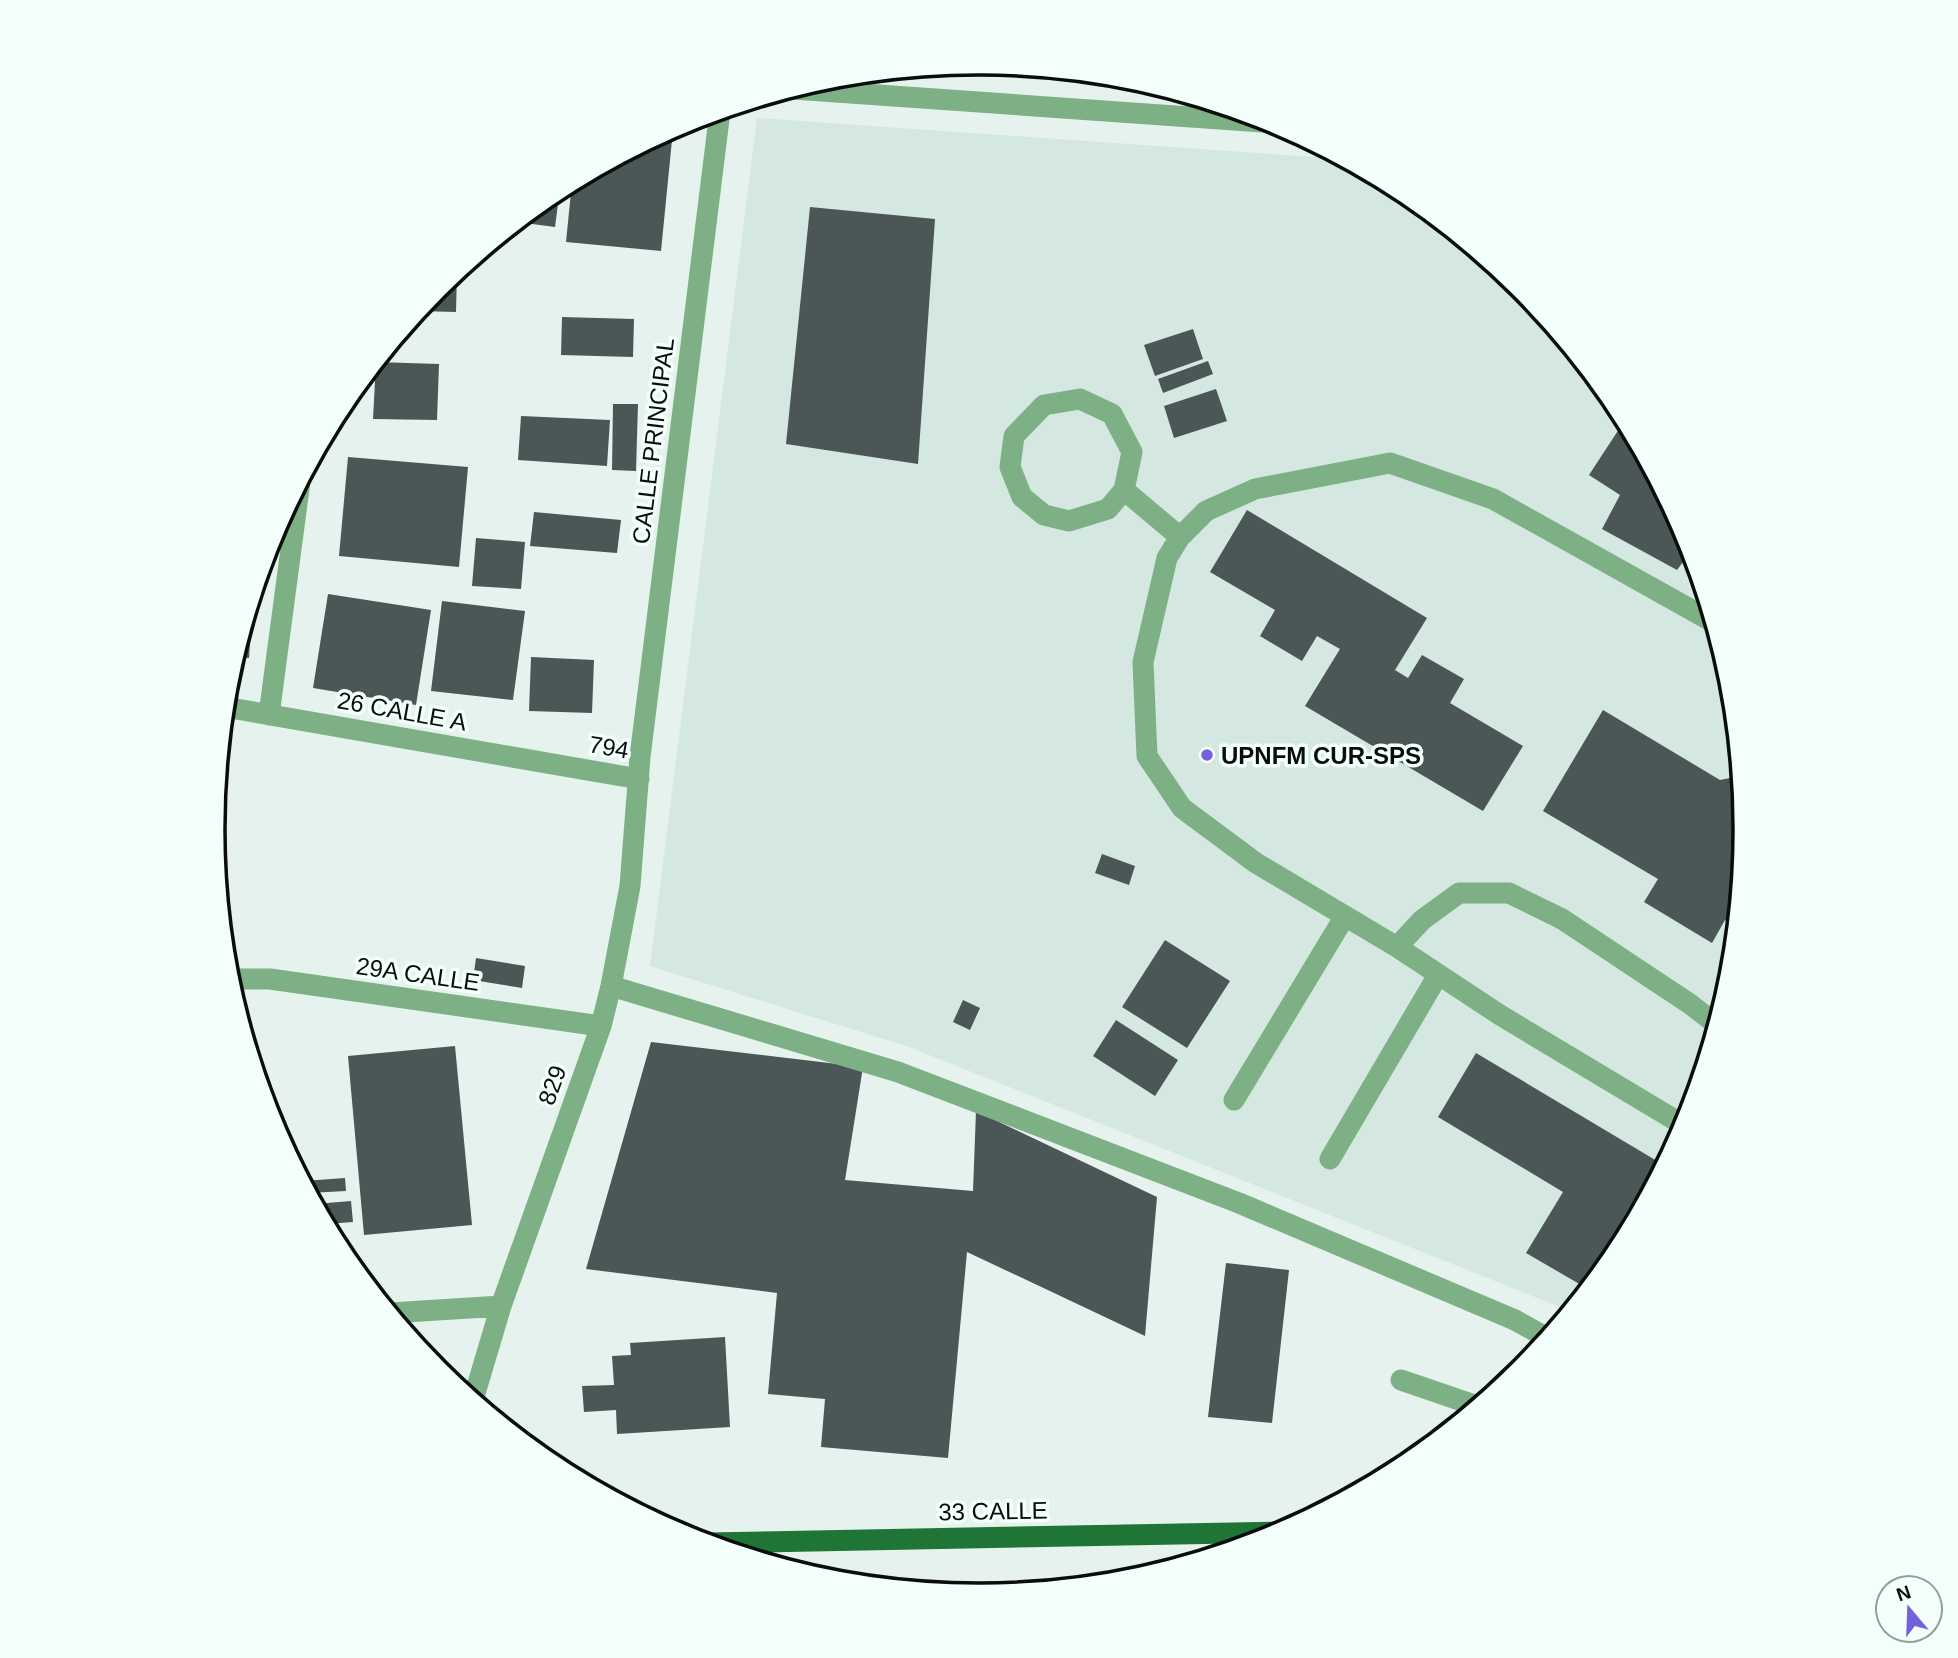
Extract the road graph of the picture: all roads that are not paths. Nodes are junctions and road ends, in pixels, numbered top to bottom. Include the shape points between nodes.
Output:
1 (826, 91) edge
2 (1234, 120) edge
3 (719, 122) edge
4 (1124, 490) junction
5 (296, 512) edge
6 (1180, 537) junction
7 (1702, 616) edge
8 (236, 709) edge
9 (269, 715) junction
10 (570, 767) joint
11 (639, 779) junction
12 (1345, 916) junction
13 (1396, 947) junction
14 (1438, 975) junction
15 (241, 979) edge
16 (611, 986) junction
17 (1708, 1018) edge
18 (601, 1026) junction
19 (1234, 1100) dead end
20 (1674, 1119) edge
21 (1330, 1159) dead end
22 (501, 1306) junction
23 (401, 1312) edge
24 (1539, 1333) edge
25 (1401, 1380) dead end
26 (475, 1389) edge
27 (1468, 1403) edge
28 (1248, 1533) edge
29 (736, 1542) edge

1 - 2 street
3 - 11 street, CALLE PRINCIPAL
4 - 4 street via 1132,452 1112,414 1080,399 1044,405 1014,436 1010,467 1022,497 1044,515 1069,521 1108,509
4 - 6 street
5 - 9 street
6 - 7 street via 1206,511 1255,489 1390,463 1493,499
6 - 12 street via 1167,558 1143,663 1147,756 1182,808 1256,863
8 - 9 street, 26 CALLE A
9 - 10 street, 26 CALLE A
10 - 11 street, 794
11 - 16 street, 829 via 630,886
12 - 13 street
12 - 19 street
13 - 14 street
13 - 17 street via 1422,920 1459,893 1509,893 1562,919
14 - 20 street
14 - 21 street
15 - 18 street, 29A CALLE via 270,979
16 - 18 street, 829
16 - 24 street via 898,1072 1239,1203
18 - 22 street, 829
22 - 23 street
22 - 26 street, 829
25 - 27 street
28 - 29 main road, 33 CALLE

